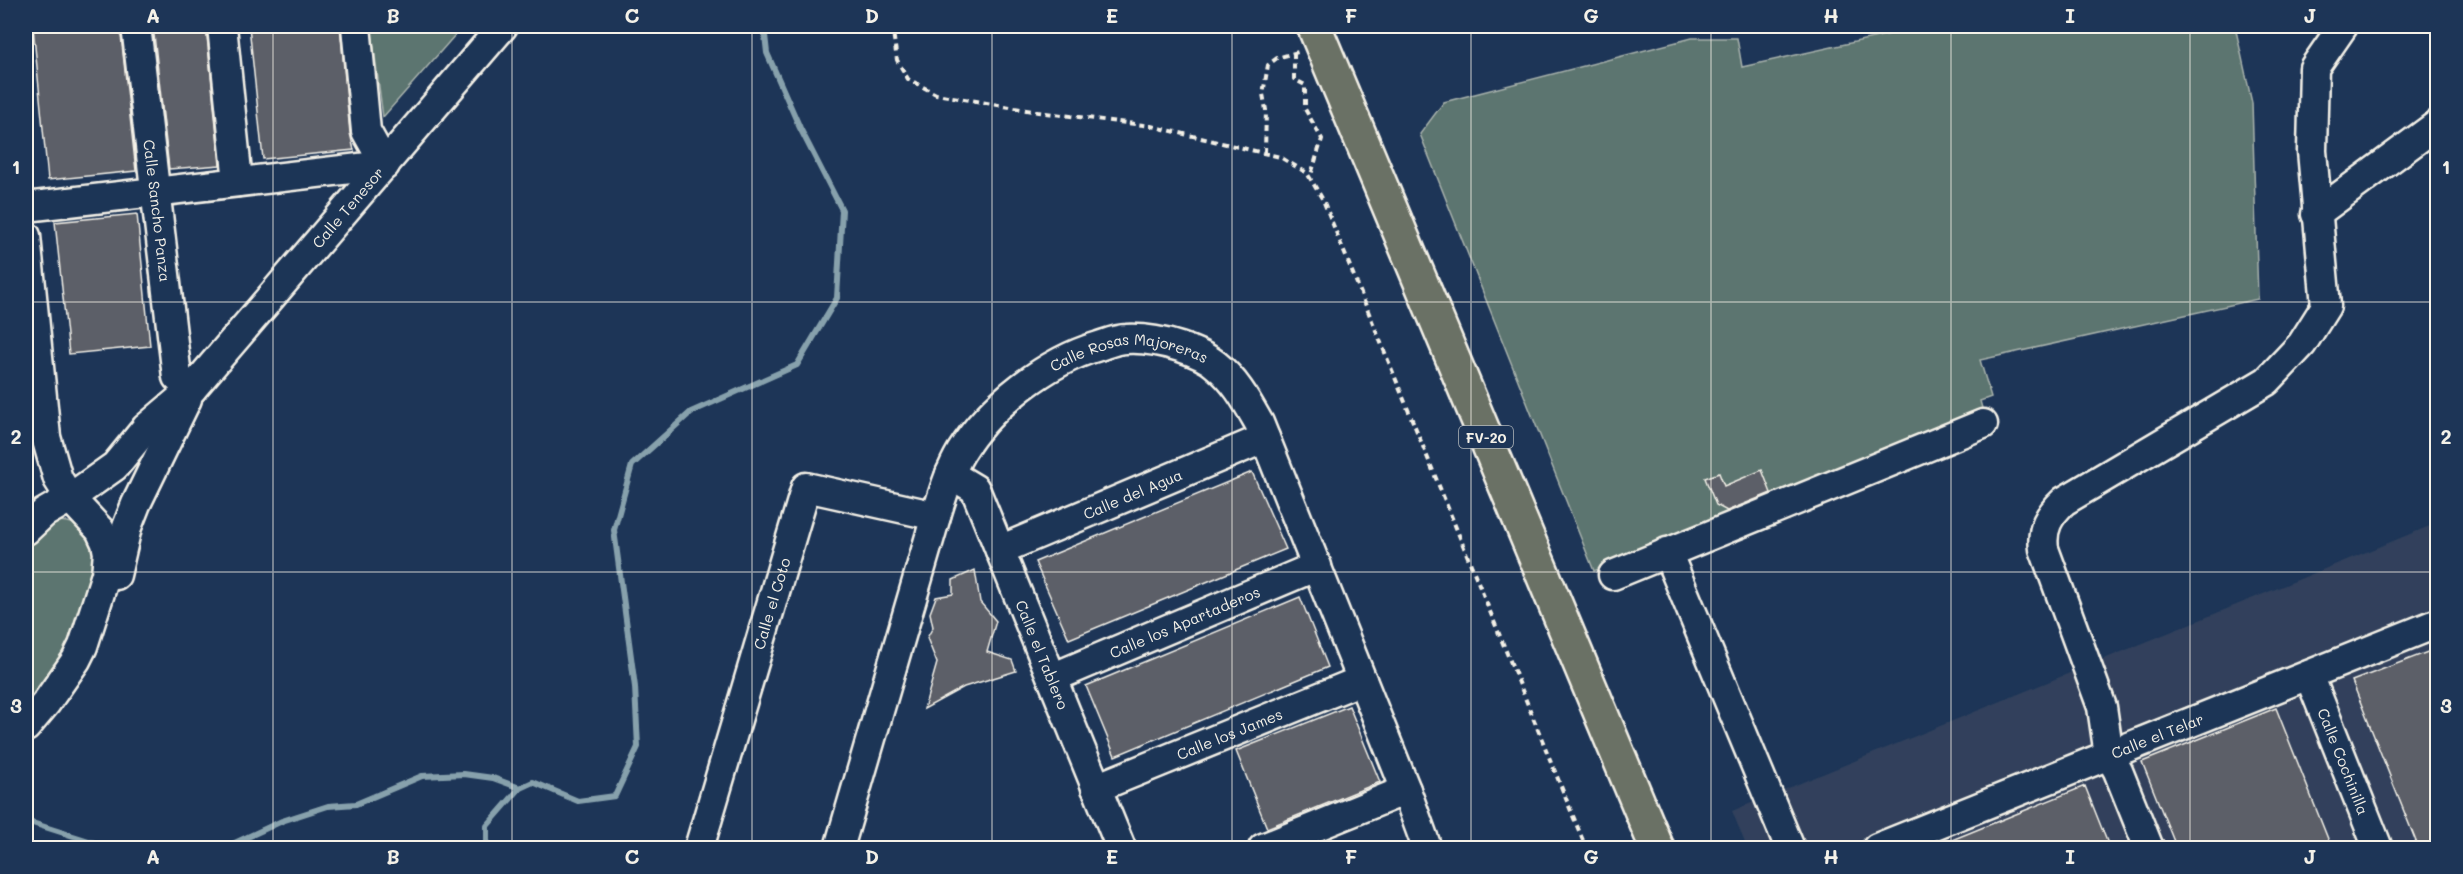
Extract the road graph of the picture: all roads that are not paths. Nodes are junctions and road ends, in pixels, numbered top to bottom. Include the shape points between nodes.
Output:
1 (136, 26) edge
2 (222, 26) edge
3 (356, 26) edge
4 (503, 26) edge
5 (2343, 26) edge
6 (1309, 37) edge
7 (2438, 124) edge
8 (385, 165) junction
9 (238, 182) junction
10 (155, 192) junction
11 (26, 207) edge
12 (2316, 214) junction
13 (26, 236) edge
14 (192, 389) junction
15 (1983, 424) dead end
16 (146, 428) junction
17 (1265, 438) junction
18 (51, 454) junction
19 (950, 474) junction
20 (70, 498) junction
21 (936, 516) junction
22 (26, 530) edge
23 (1000, 550) junction
24 (1667, 552) junction
25 (1317, 566) junction
26 (1613, 575) dead end
27 (2438, 623) edge
28 (83, 646) junction
29 (2309, 675) junction
30 (1052, 678) junction
31 (1362, 680) junction
32 (26, 727) edge
33 (2109, 755) junction
34 (1096, 788) junction
35 (1406, 790) junction
36 (699, 849) edge
37 (839, 849) edge
38 (1120, 849) edge
39 (1263, 849) edge
40 (1427, 849) edge
41 (1657, 849) edge
42 (1790, 849) edge
43 (1877, 849) edge
44 (2149, 849) edge
45 (2378, 849) edge

1 - 10 street, Calle Sancho Panza
2 - 9 street
3 - 8 street via 366,131
4 - 8 street, Calle Tenesor
5 - 12 street via 2314,69 2312,151
6 - 41 main road, FV-20
7 - 12 street
8 - 9 street
8 - 14 street, Calle Tenesor
9 - 10 street
10 - 11 street
10 - 14 street, Calle Sancho Panza via 177,377
12 - 33 street via 2326,306 2295,353 2267,381 2064,501 2044,526 2044,549 2102,707
13 - 18 street via 46,437
14 - 16 street, Calle Tenesor
14 - 28 street, Calle Tenesor via 136,504 111,596
15 - 24 street
16 - 18 street via 96,468 81,474 62,469
16 - 20 street, Calle Tenesor via 115,466
17 - 19 street, Calle Rosas Majoreras via 1240,389 1216,364 1156,339 1124,339 1050,366 1021,386 989,417 962,451
17 - 23 street, Calle del Agua
17 - 25 street, Calle Rosas Majoreras
18 - 20 street via 58,479
19 - 21 street, Calle Rosas Majoreras
19 - 23 street, Calle el Tablero via 975,489
20 - 22 street, Calle Tenesor via 44,513
20 - 28 street via 100,530 108,553 106,574
21 - 36 street, Calle el Coto via 806,487
21 - 37 street, Calle Rosas Majoreras
23 - 30 street, Calle el Tablero
24 - 26 street
24 - 42 street
25 - 30 street, Calle los Apartaderos
25 - 31 street, Calle Rosas Majoreras
27 - 29 street, Calle el Telar
28 - 32 street
29 - 33 street, Calle el Telar
29 - 45 street, Calle Cochinilla
30 - 34 street, Calle el Tablero
31 - 34 street, Calle los James
31 - 35 street, Calle Rosas Majoreras
33 - 43 street, Calle el Telar
33 - 44 street
34 - 38 street, Calle el Tablero
35 - 39 street
35 - 40 street, Calle Rosas Majoreras

